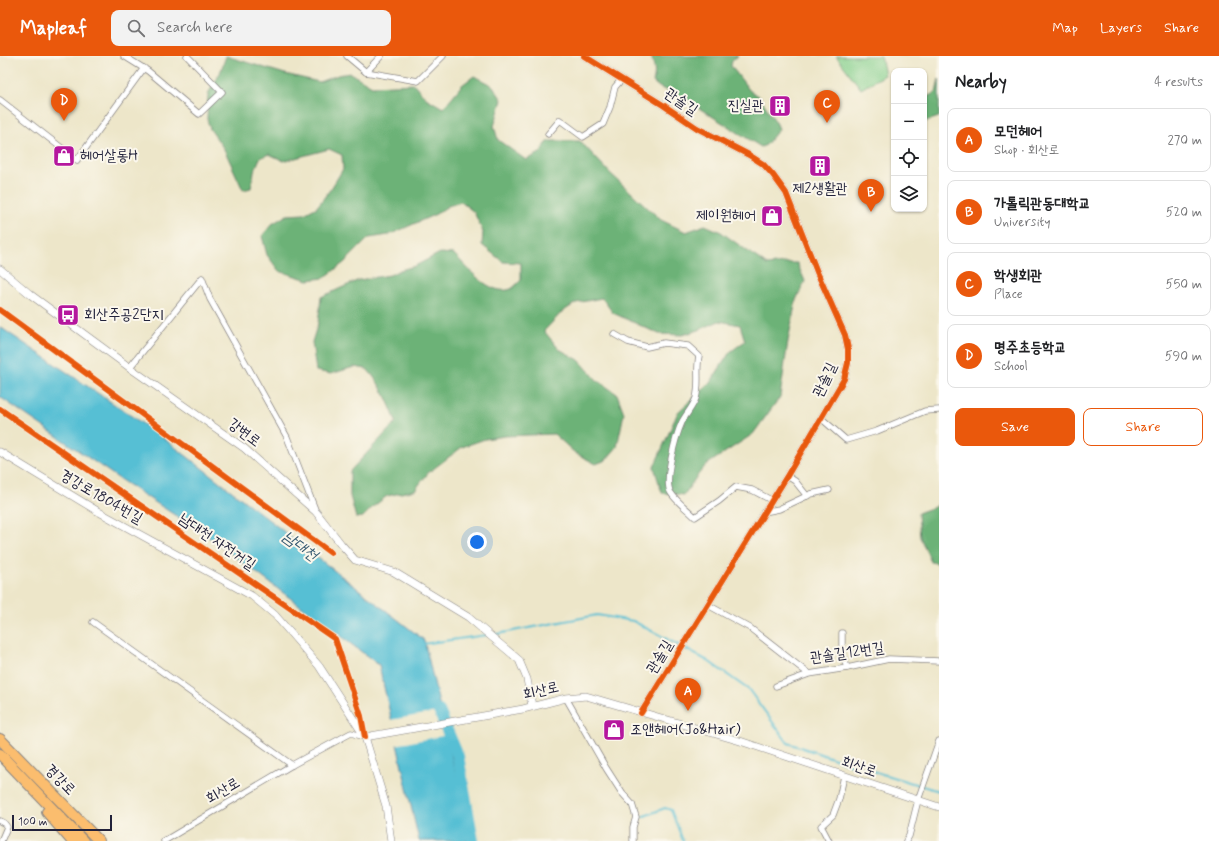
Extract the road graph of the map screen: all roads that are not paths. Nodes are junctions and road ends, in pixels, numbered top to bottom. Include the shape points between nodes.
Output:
1 (124, 56) edge
2 (187, 56) edge
3 (347, 56) edge
4 (381, 56) edge
5 (443, 56) edge
6 (584, 56) edge
7 (144, 68) junction
8 (366, 72) junction
9 (622, 79) junction
10 (0, 100) edge
11 (548, 134) dead end
12 (0, 269) edge
13 (614, 334) dead end
14 (130, 367) junction
15 (939, 410) edge
16 (821, 418) junction
17 (0, 452) edge
18 (786, 476) junction
19 (829, 490) dead end
20 (807, 496) junction
21 (771, 500) junction
22 (316, 512) junction
23 (764, 512) junction
24 (708, 604) junction
25 (93, 622) dead end
26 (842, 633) dead end
27 (939, 661) edge
28 (847, 668) junction
29 (808, 674) junction
30 (776, 686) dead end
31 (566, 698) junction
32 (532, 706) junction
33 (641, 713) junction
34 (365, 737) junction
35 (0, 739) edge
36 (939, 741) edge
37 (0, 754) edge
38 (0, 758) edge
39 (292, 765) junction
40 (844, 776) junction
41 (918, 800) junction
42 (939, 807) edge
43 (0, 821) edge
44 (1, 841) edge
45 (72, 841) edge
46 (83, 841) edge
47 (99, 841) edge
48 (164, 841) edge
49 (391, 841) edge
50 (633, 841) edge
51 (829, 841) edge
52 (906, 841) edge

1 - 7 street
2 - 7 street via 222,92 199,114
3 - 8 street
4 - 8 street
5 - 8 street via 418,81
6 - 9 street, 관솔길
7 - 10 street via 77,160
9 - 11 street via 615,87 602,124 583,137 560,120
9 - 16 street, 관솔길 via 698,128 763,164 786,192 845,335 848,349 844,379
12 - 14 street, 강변로 via 31,295
13 - 21 street via 628,342 647,347 664,343 688,346 699,356 698,389 676,439 668,477 670,492 695,517 736,487 752,490
14 - 22 street, 강변로 via 244,448
14 - 22 street via 202,278 210,299 287,437
15 - 16 street via 925,411 846,440
16 - 18 street, 관솔길
17 - 34 street, 경강로1804번길 via 99,512 261,602 319,666
18 - 20 street via 795,481
18 - 21 street, 관솔길
19 - 20 street
20 - 23 street via 779,509
21 - 23 street, 관솔길
22 - 32 street, 강변로 via 355,560 394,572 468,617 519,660 527,679
23 - 24 street, 관솔길
24 - 29 street, 관솔길12번길 via 750,628
24 - 33 street, 관솔길
25 - 39 street
26 - 28 street via 842,651
27 - 28 street, 관솔길12번길 via 889,658
28 - 29 street, 관솔길12번길
29 - 30 street
31 - 32 street, 회산로
31 - 33 street, 회산로 via 586,696
31 - 50 street via 606,768 632,804 636,818
32 - 34 street, 회산로
33 - 40 street, 회산로 via 740,741
34 - 39 street, 회산로 via 351,733
34 - 49 street, 경강로1804번길 via 386,806
35 - 47 highway, 경강로
36 - 41 street
37 - 46 highway, 경강로
38 - 45 highway
39 - 48 street, 회산로
40 - 41 street, 회산로
40 - 51 street via 834,815 822,826
41 - 42 street, 회산로
41 - 52 street
43 - 44 street via 7,827

